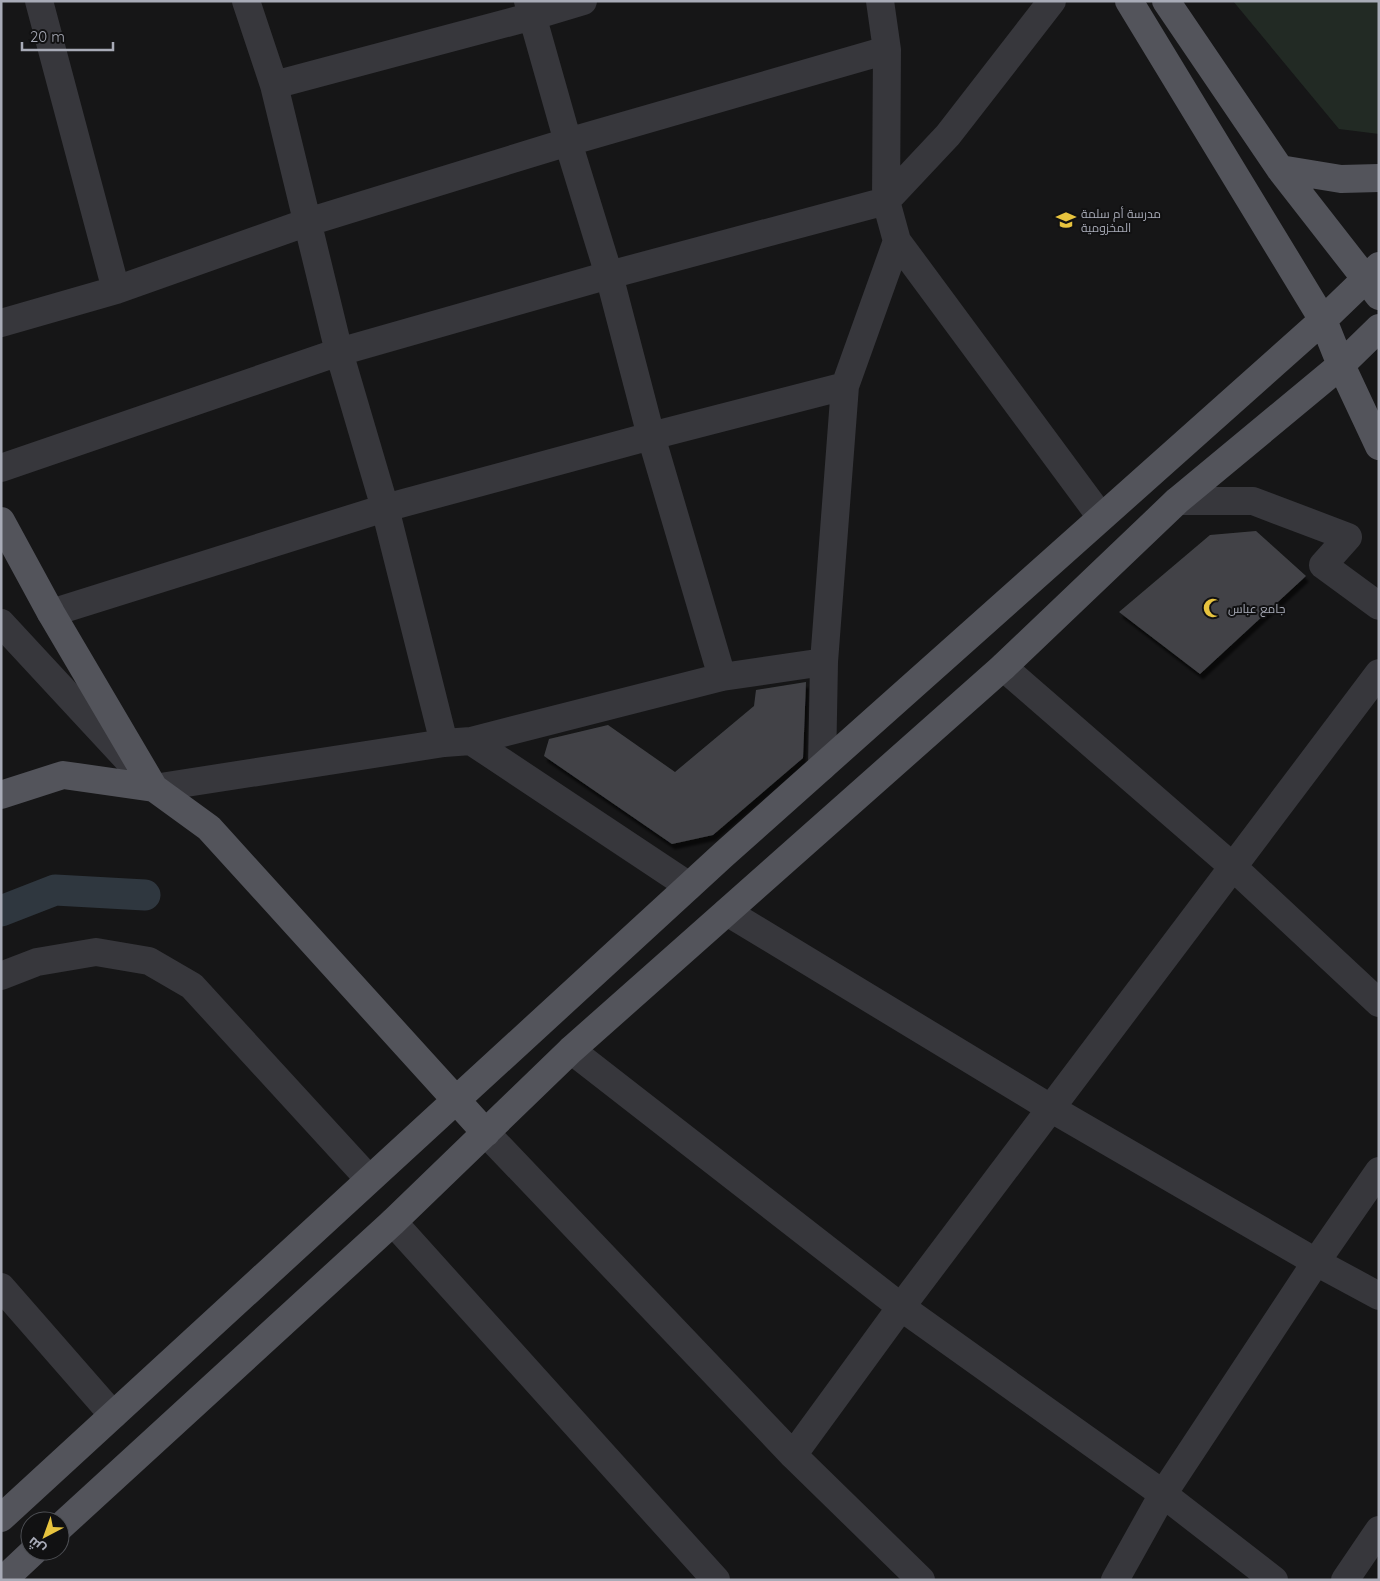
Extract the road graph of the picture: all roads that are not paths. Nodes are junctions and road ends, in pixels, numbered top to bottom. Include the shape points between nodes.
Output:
1 (39, 1) edge
2 (246, 1) edge
3 (583, 1) edge
4 (880, 1) edge
5 (1052, 1) edge
6 (1129, 1) edge
7 (1166, 1) edge
8 (530, 9) edge
9 (887, 50) junction
10 (274, 85) junction
11 (568, 142) junction
12 (1280, 169) junction
13 (1379, 178) edge
14 (886, 201) junction
15 (308, 222) junction
16 (896, 241) junction
17 (609, 275) junction
18 (1374, 280) edge
19 (116, 290) junction
20 (1323, 320) junction
21 (1, 323) edge
22 (1379, 328) edge
23 (339, 352) junction
24 (1341, 365) junction
25 (845, 386) junction
26 (651, 436) junction
27 (1379, 446) edge
28 (1, 468) edge
29 (1177, 501) junction
30 (385, 508) junction
31 (1101, 517) junction
32 (1, 521) edge
33 (1379, 606) edge
34 (51, 613) junction
35 (1, 623) edge
36 (824, 662) junction
37 (1003, 666) junction
38 (1379, 673) edge
39 (722, 677) junction
40 (457, 742) junction
41 (822, 767) junction
42 (154, 788) junction
43 (1, 794) edge
44 (1232, 866) junction
45 (688, 886) junction
46 (727, 912) junction
47 (1, 976) edge
48 (1379, 1003) edge
49 (571, 1050) junction
50 (456, 1100) junction
51 (1052, 1109) junction
52 (486, 1133) junction
53 (1379, 1171) edge
54 (369, 1180) junction
55 (393, 1222) junction
56 (1316, 1262) junction
57 (1, 1287) edge
58 (1379, 1296) edge
59 (901, 1307) junction
60 (113, 1415) junction
61 (792, 1455) junction
62 (1163, 1494) junction
63 (1, 1518) edge
64 (70, 1518) edge
65 (1379, 1530) edge
66 (23, 1561) edge
67 (3, 1580) edge
68 (716, 1580) edge
69 (921, 1580) edge
70 (1115, 1580) edge
71 (1274, 1580) edge
72 (1345, 1580) edge

1 - 19 street
2 - 10 street
3 - 8 street
4 - 9 street
5 - 14 street via 948,134
6 - 20 main road
7 - 12 main road
8 - 10 street
8 - 11 street
9 - 11 street
9 - 14 street
10 - 15 street
11 - 15 street
11 - 17 street
12 - 13 main road via 1342,179
12 - 18 main road
14 - 16 street
14 - 17 street
15 - 19 street
15 - 23 street
16 - 25 street
16 - 31 street
17 - 23 street
17 - 26 street
18 - 20 main road
19 - 21 street
20 - 24 main road
20 - 31 main road
22 - 24 main road
23 - 28 street
23 - 30 street
24 - 27 main road
24 - 29 main road
25 - 26 street
25 - 36 street
26 - 30 street
26 - 39 street
29 - 33 street via 1252,501 1348,537 1323,566
29 - 37 main road
30 - 34 street
30 - 40 street
31 - 41 main road
32 - 34 main road
34 - 42 main road
35 - 42 street
36 - 39 street
36 - 41 street
37 - 44 street
37 - 46 main road
38 - 44 street
39 - 40 street
40 - 42 street
40 - 45 street
41 - 45 main road
42 - 43 main road via 62,776
42 - 50 main road via 209,828
44 - 48 street
44 - 51 street
45 - 50 main road
46 - 49 main road
46 - 51 street
47 - 54 street via 37,962 96,952 150,961 192,986
49 - 52 main road
49 - 59 street
50 - 52 main road
50 - 54 main road
51 - 56 street
51 - 59 street
52 - 55 main road
52 - 61 street
53 - 56 street
54 - 60 main road
55 - 64 main road
55 - 68 street
56 - 58 street
56 - 62 street
57 - 60 street
59 - 61 street
59 - 62 street
60 - 63 main road
61 - 69 street
62 - 70 street
62 - 71 street
65 - 72 street
66 - 67 main road

